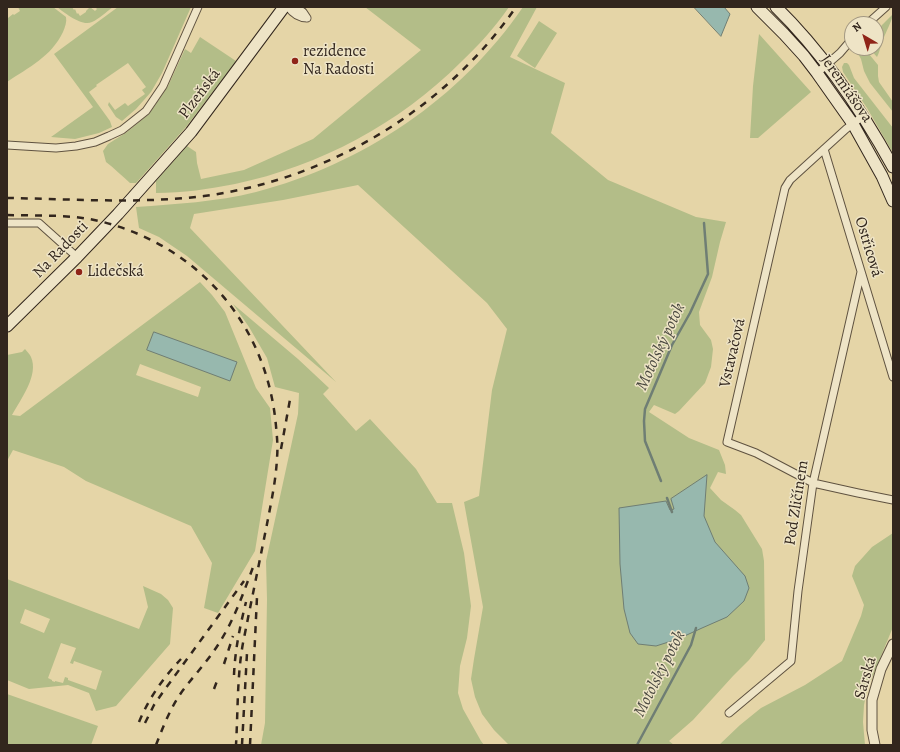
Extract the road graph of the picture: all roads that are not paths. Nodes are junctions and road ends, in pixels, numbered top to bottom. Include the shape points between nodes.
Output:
1 (198, 7) edge
2 (284, 7) edge
3 (288, 7) edge
4 (296, 7) edge
5 (757, 7) edge
6 (776, 7) edge
7 (886, 7) edge
8 (876, 16) edge
9 (844, 48) edge
10 (827, 64) junction
11 (817, 73) junction
12 (863, 116) junction
13 (852, 124) junction
14 (7, 145) edge
15 (824, 149) junction
16 (893, 167) edge
17 (136, 194) joint
18 (893, 200) edge
19 (7, 223) edge
20 (78, 257) junction
21 (862, 272) junction
22 (7, 326) edge
23 (893, 377) edge
24 (813, 482) junction
25 (893, 500) edge
26 (893, 644) edge
27 (729, 713) dead end
28 (875, 745) edge

1 - 14 street via 163,86 146,111 122,130 95,142 76,146 56,148
2 - 17 main road, Plzeňská via 191,132
3 - 4 street via 300,18 307,18
5 - 11 main road, Jeremiášova
6 - 10 main road, Jeremiášova
7 - 8 street
9 - 10 street
10 - 11 street
10 - 12 main road, Jeremiášova
11 - 13 main road, Jeremiášova
12 - 13 street, Vstavačová
12 - 16 main road, Jeremiášova
13 - 15 street, Vstavačová
13 - 18 main road, Jeremiášova
15 - 21 street, Ostřicová
15 - 24 street, Vstavačová via 790,180 785,188 727,442 756,453
17 - 20 main road, Na Radosti
19 - 20 street via 39,223
20 - 22 main road, Na Radosti
21 - 23 street, Ostřicová
21 - 24 street, Pod Zličínem
24 - 25 street, Vstavačová
24 - 27 street, Pod Zličínem via 791,661
26 - 28 street, Sárská via 881,669 872,700

